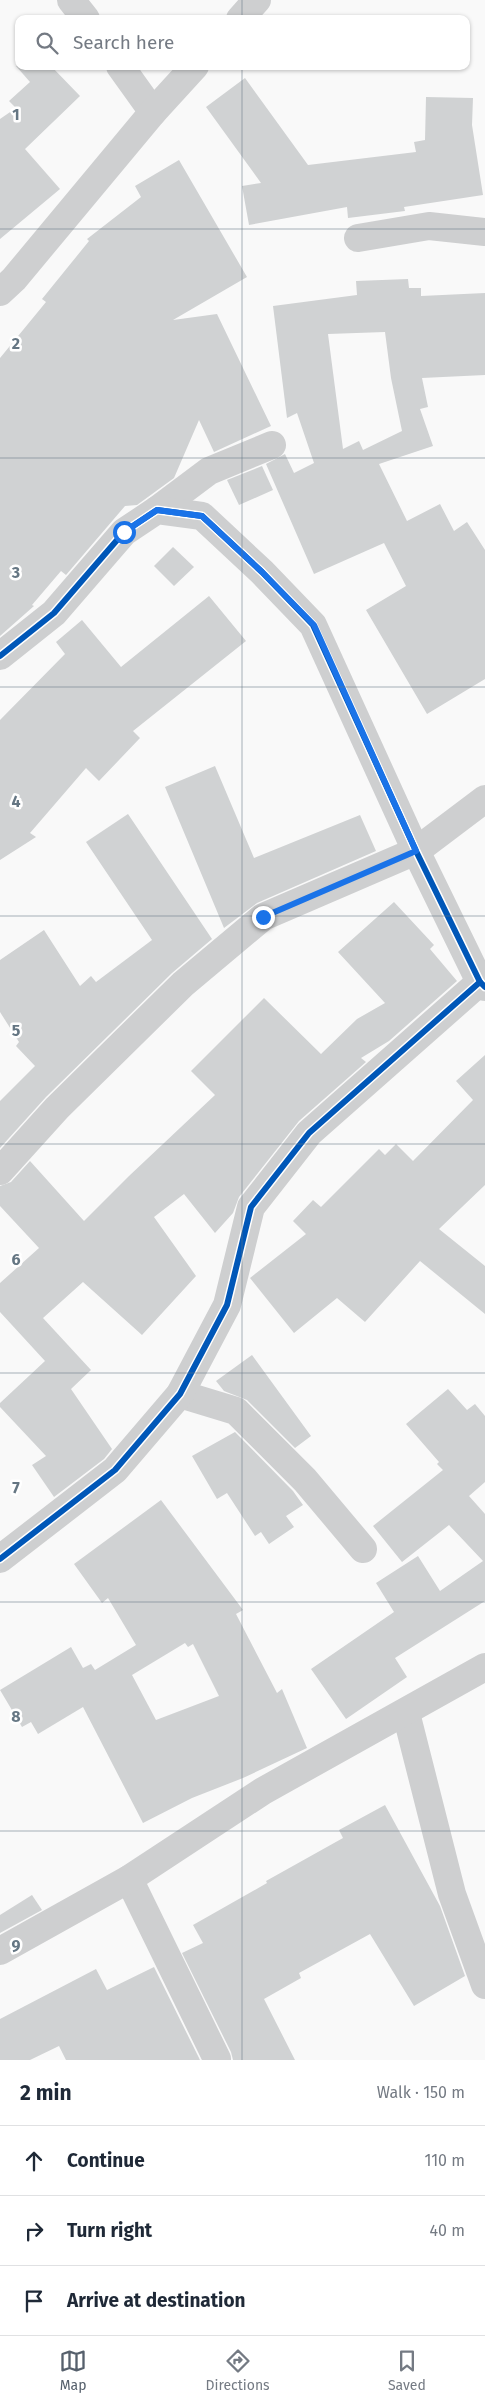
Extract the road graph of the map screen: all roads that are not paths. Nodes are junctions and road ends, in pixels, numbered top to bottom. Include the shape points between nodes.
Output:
1 (71, 0) edge
2 (257, 0) edge
3 (83, 15) edge
4 (244, 15) edge
5 (123, 70) edge
6 (191, 70) edge
7 (152, 112) junction
8 (485, 232) edge
9 (358, 238) dead end
10 (0, 292) edge
11 (272, 445) dead end
12 (157, 510) junction
13 (0, 656) edge
14 (485, 799) edge
15 (416, 851) junction
16 (483, 984) edge
17 (0, 1171) edge
18 (180, 1394) junction
19 (363, 1549) dead end
20 (0, 1559) edge
21 (485, 1667) edge
22 (406, 1712) junction
23 (129, 1879) junction
24 (0, 1951) edge
25 (485, 1985) edge
26 (217, 2059) dead end

1 - 3 street
2 - 4 street
5 - 7 street
6 - 7 street
7 - 10 street
8 - 9 street via 429,226
11 - 12 street via 209,471
12 - 13 street via 124,532 54,613
12 - 15 street via 202,516 314,625
14 - 15 street
15 - 16 street
15 - 17 street via 263,917 183,984 57,1108
16 - 18 street via 310,1133 250,1207 227,1305
18 - 19 street via 236,1412 305,1480
18 - 20 street via 116,1470
21 - 22 street
22 - 23 street via 264,1791
22 - 25 street via 452,1894
23 - 24 street
23 - 26 street

